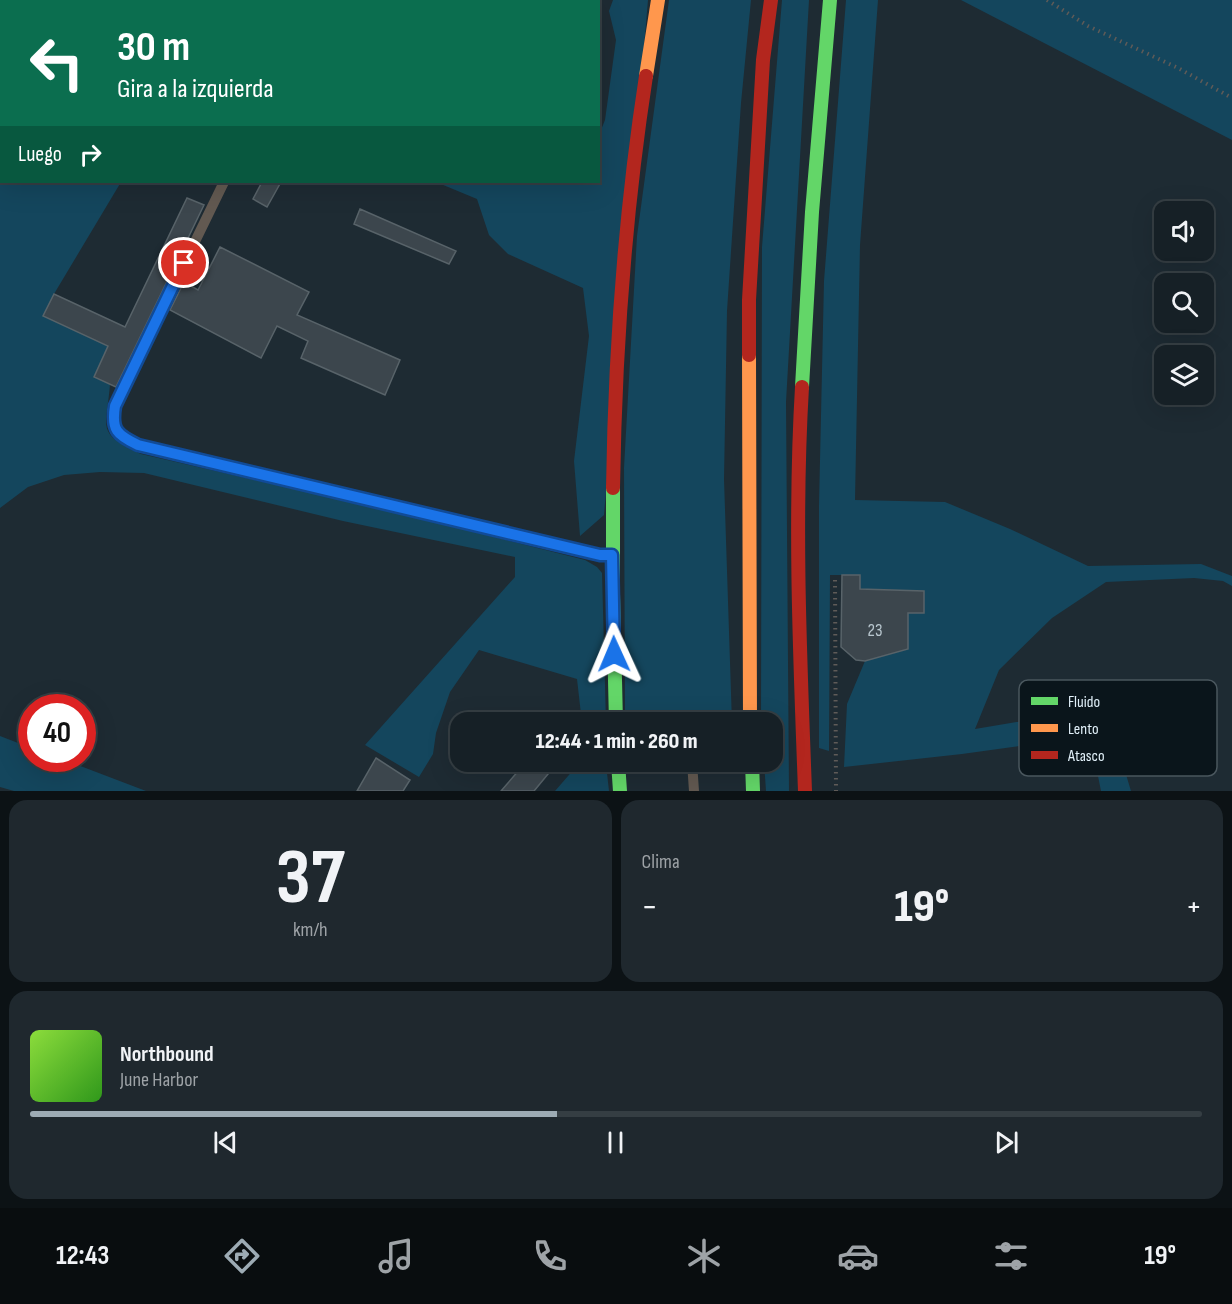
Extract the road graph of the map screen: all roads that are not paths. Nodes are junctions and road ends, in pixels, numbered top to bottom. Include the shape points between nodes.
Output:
1 (658, 0) edge
2 (771, 0) edge
3 (830, 0) edge
4 (224, 183) edge
5 (612, 555) junction
6 (616, 712) edge
7 (750, 712) edge
8 (619, 772) edge
9 (693, 772) edge
10 (752, 772) edge
11 (620, 791) edge
12 (694, 791) edge
13 (753, 791) edge
14 (805, 791) edge

1 - 5 main road via 629,207 615,432
2 - 7 main road via 749,300
3 - 14 main road via 799,436
4 - 5 lane via 115,406 112,422 122,437 138,445
5 - 6 main road
8 - 11 main road
9 - 12 lane
10 - 13 main road

